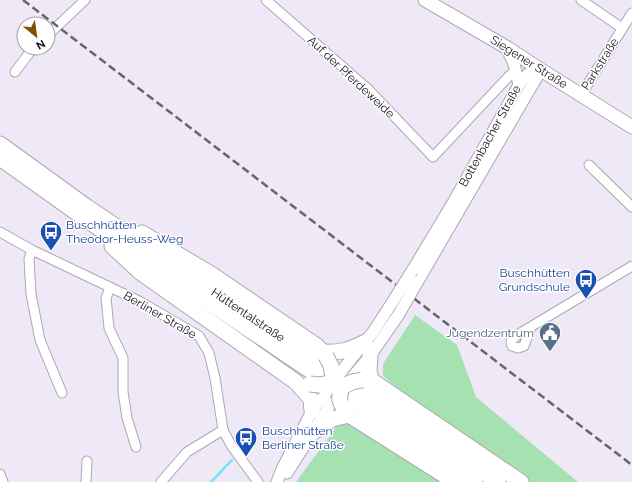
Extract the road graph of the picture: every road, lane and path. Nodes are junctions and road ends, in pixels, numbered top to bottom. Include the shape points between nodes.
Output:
1 (85, 0) edge
2 (266, 0) edge
3 (425, 0) edge
4 (581, 0) edge
5 (632, 13) edge
6 (56, 27) edge
7 (622, 28) junction
8 (506, 47) junction
9 (27, 56) edge
10 (541, 70) junction
11 (516, 71) junction
12 (15, 72) dead end
13 (519, 85) junction
14 (581, 95) junction
15 (632, 127) edge
16 (0, 144) edge
17 (0, 158) edge
18 (589, 165) dead end
19 (632, 207) edge
20 (84, 212) junction
21 (0, 232) edge
22 (32, 250) junction
23 (632, 266) edge
24 (110, 288) junction
25 (531, 327) dead end
26 (368, 349) junction
27 (325, 354) junction
28 (303, 383) junction
29 (342, 387) junction
30 (62, 393) dead end
31 (312, 411) junction
32 (223, 430) junction
33 (312, 433) junction
34 (136, 447) dead end
35 (87, 461) dead end
36 (0, 474) edge
37 (3, 482) edge
38 (86, 482) edge
39 (161, 482) edge
40 (258, 482) edge
41 (277, 482) edge
42 (280, 482) edge
43 (454, 482) edge
44 (475, 482) edge
45 (498, 482) edge
46 (521, 482) edge

1 - 6 street
2 - 11 street, Auf der Pferdeweide via 368,90 433,157
3 - 8 main road, Siegener Straße
4 - 7 street
5 - 7 street, Parkstraße
7 - 14 street, Parkstraße
8 - 10 main road, Siegener Straße
8 - 11 street
9 - 12 street
10 - 13 street, Bottenbacher Straße via 531,71
10 - 14 main road, Siegener Straße
10 - 26 street, Bottenbacher Straße, bridge via 398,314
11 - 13 street
13 - 26 street, Bottenbacher Straße, bridge via 454,202 390,306
14 - 15 main road, Siegener Straße
16 - 20 highway, Hüttentalstraße
17 - 20 highway, Hüttentalstraße
18 - 19 street
20 - 27 highway via 125,223 181,255 288,326
20 - 28 highway via 140,272
20 - 44 highway, Hüttentalstraße
20 - 45 highway, Hüttentalstraße
21 - 22 street, Berliner Straße
22 - 24 street, Berliner Straße
22 - 30 street via 29,259 31,294 40,340
23 - 25 street
24 - 32 street, Berliner Straße via 139,301 199,336 209,353
24 - 34 street via 106,298 109,328 123,358 123,392 127,418
26 - 27 highway
26 - 29 street, Bottenbacher Straße
26 - 29 highway via 369,371
27 - 29 highway, bridge
28 - 29 highway, bridge
28 - 31 highway via 311,399
29 - 31 street, Bottenbacher Straße
29 - 33 street, Bottenbacher Straße
29 - 33 highway via 332,419
29 - 43 highway
29 - 46 highway
31 - 41 street, Bottenbacher Straße
32 - 39 street via 188,452
32 - 40 street, Berliner Straße
33 - 42 street, Bottenbacher Straße
35 - 38 street
36 - 37 street

